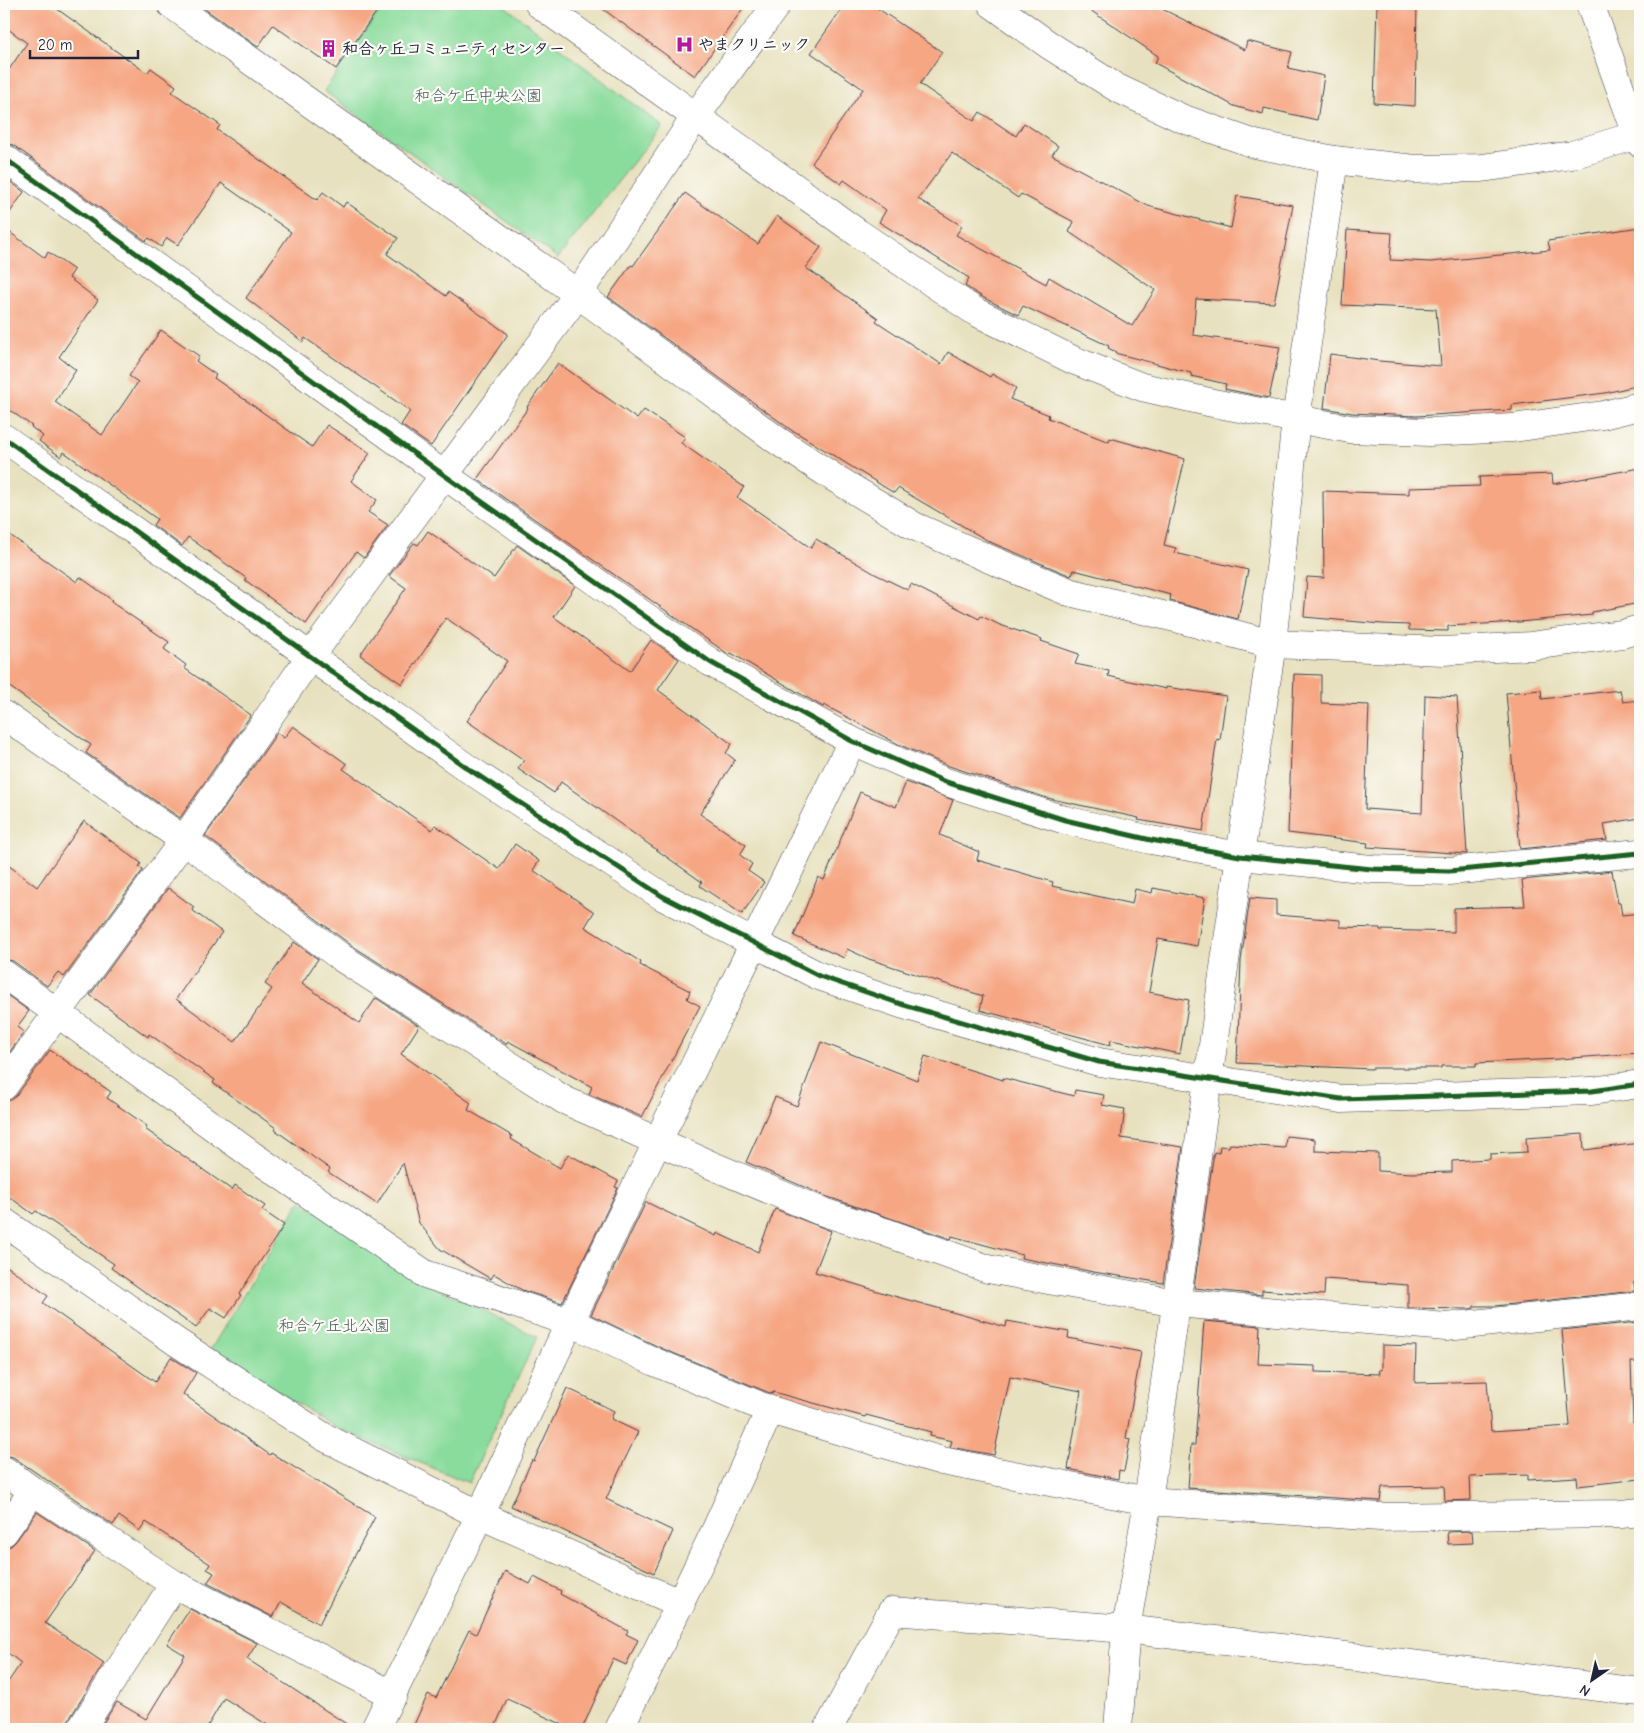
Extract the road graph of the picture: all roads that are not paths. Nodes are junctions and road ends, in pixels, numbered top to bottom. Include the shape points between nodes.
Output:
1 (171, 4) edge
2 (539, 4) edge
3 (777, 4) edge
4 (992, 4) edge
5 (1590, 4) edge
6 (696, 116) junction
7 (1639, 138) edge
8 (4, 158) edge
9 (1334, 160) junction
10 (578, 294) junction
11 (1640, 406) edge
12 (1296, 419) junction
13 (4, 438) edge
14 (444, 475) junction
15 (1640, 629) edge
16 (1272, 644) junction
17 (310, 657) junction
18 (4, 714) edge
19 (852, 741) junction
20 (184, 840) junction
21 (1640, 853) edge
22 (1240, 856) junction
23 (754, 944) junction
24 (4, 974) edge
25 (57, 1012) junction
26 (1208, 1079) junction
27 (1640, 1084) edge
28 (4, 1086) edge
29 (659, 1142) junction
30 (4, 1222) edge
31 (1176, 1303) junction
32 (1640, 1306) edge
33 (570, 1322) junction
34 (770, 1410) junction
35 (4, 1470) edge
36 (32, 1491) junction
37 (1148, 1501) junction
38 (1640, 1512) edge
39 (480, 1515) junction
40 (4, 1532) edge
41 (174, 1584) junction
42 (680, 1604) junction
43 (1126, 1629) junction
44 (1640, 1692) edge
45 (393, 1695) junction
46 (82, 1729) edge
47 (375, 1729) edge
48 (619, 1729) edge
49 (828, 1729) edge
50 (1118, 1729) edge

1 - 10 street
2 - 6 street
3 - 6 street
4 - 9 street via 1117,88 1181,118 1256,144
5 - 7 street
6 - 10 street
6 - 12 street via 858,233 985,316 1074,360 1142,387
7 - 9 street via 1572,155 1482,168 1415,169
8 - 14 street
9 - 12 street
10 - 14 street
10 - 16 street via 778,441 914,526 1069,592
11 - 12 street via 1603,415 1513,428 1429,432 1350,429
12 - 16 street
13 - 17 street
14 - 17 street
14 - 19 street via 710,662
15 - 16 street via 1531,646 1443,651
16 - 22 street
17 - 20 street
17 - 23 street via 467,768 662,896
18 - 20 street
19 - 22 street via 943,781 1065,820
19 - 23 street
20 - 25 street
20 - 29 street via 342,958 564,1100
21 - 22 street via 1449,871 1372,869
22 - 26 street
23 - 26 street via 819,976 901,1004 1099,1062
23 - 29 street
24 - 25 street
25 - 28 street
25 - 33 street via 254,1156 425,1274
26 - 27 street via 1341,1098 1592,1091
26 - 31 street
29 - 31 street via 820,1211 988,1268
29 - 33 street
30 - 39 street via 178,1344 324,1438
31 - 32 street via 1446,1327
31 - 37 street
33 - 34 street
33 - 39 street
34 - 37 street via 942,1461
34 - 42 street
35 - 36 street
36 - 40 street
36 - 41 street
37 - 38 street via 1380,1517
37 - 43 street
39 - 42 street
39 - 45 street
41 - 45 street
41 - 46 street
42 - 48 street
43 - 44 street
43 - 49 street via 892,1611
43 - 50 street
45 - 47 street

